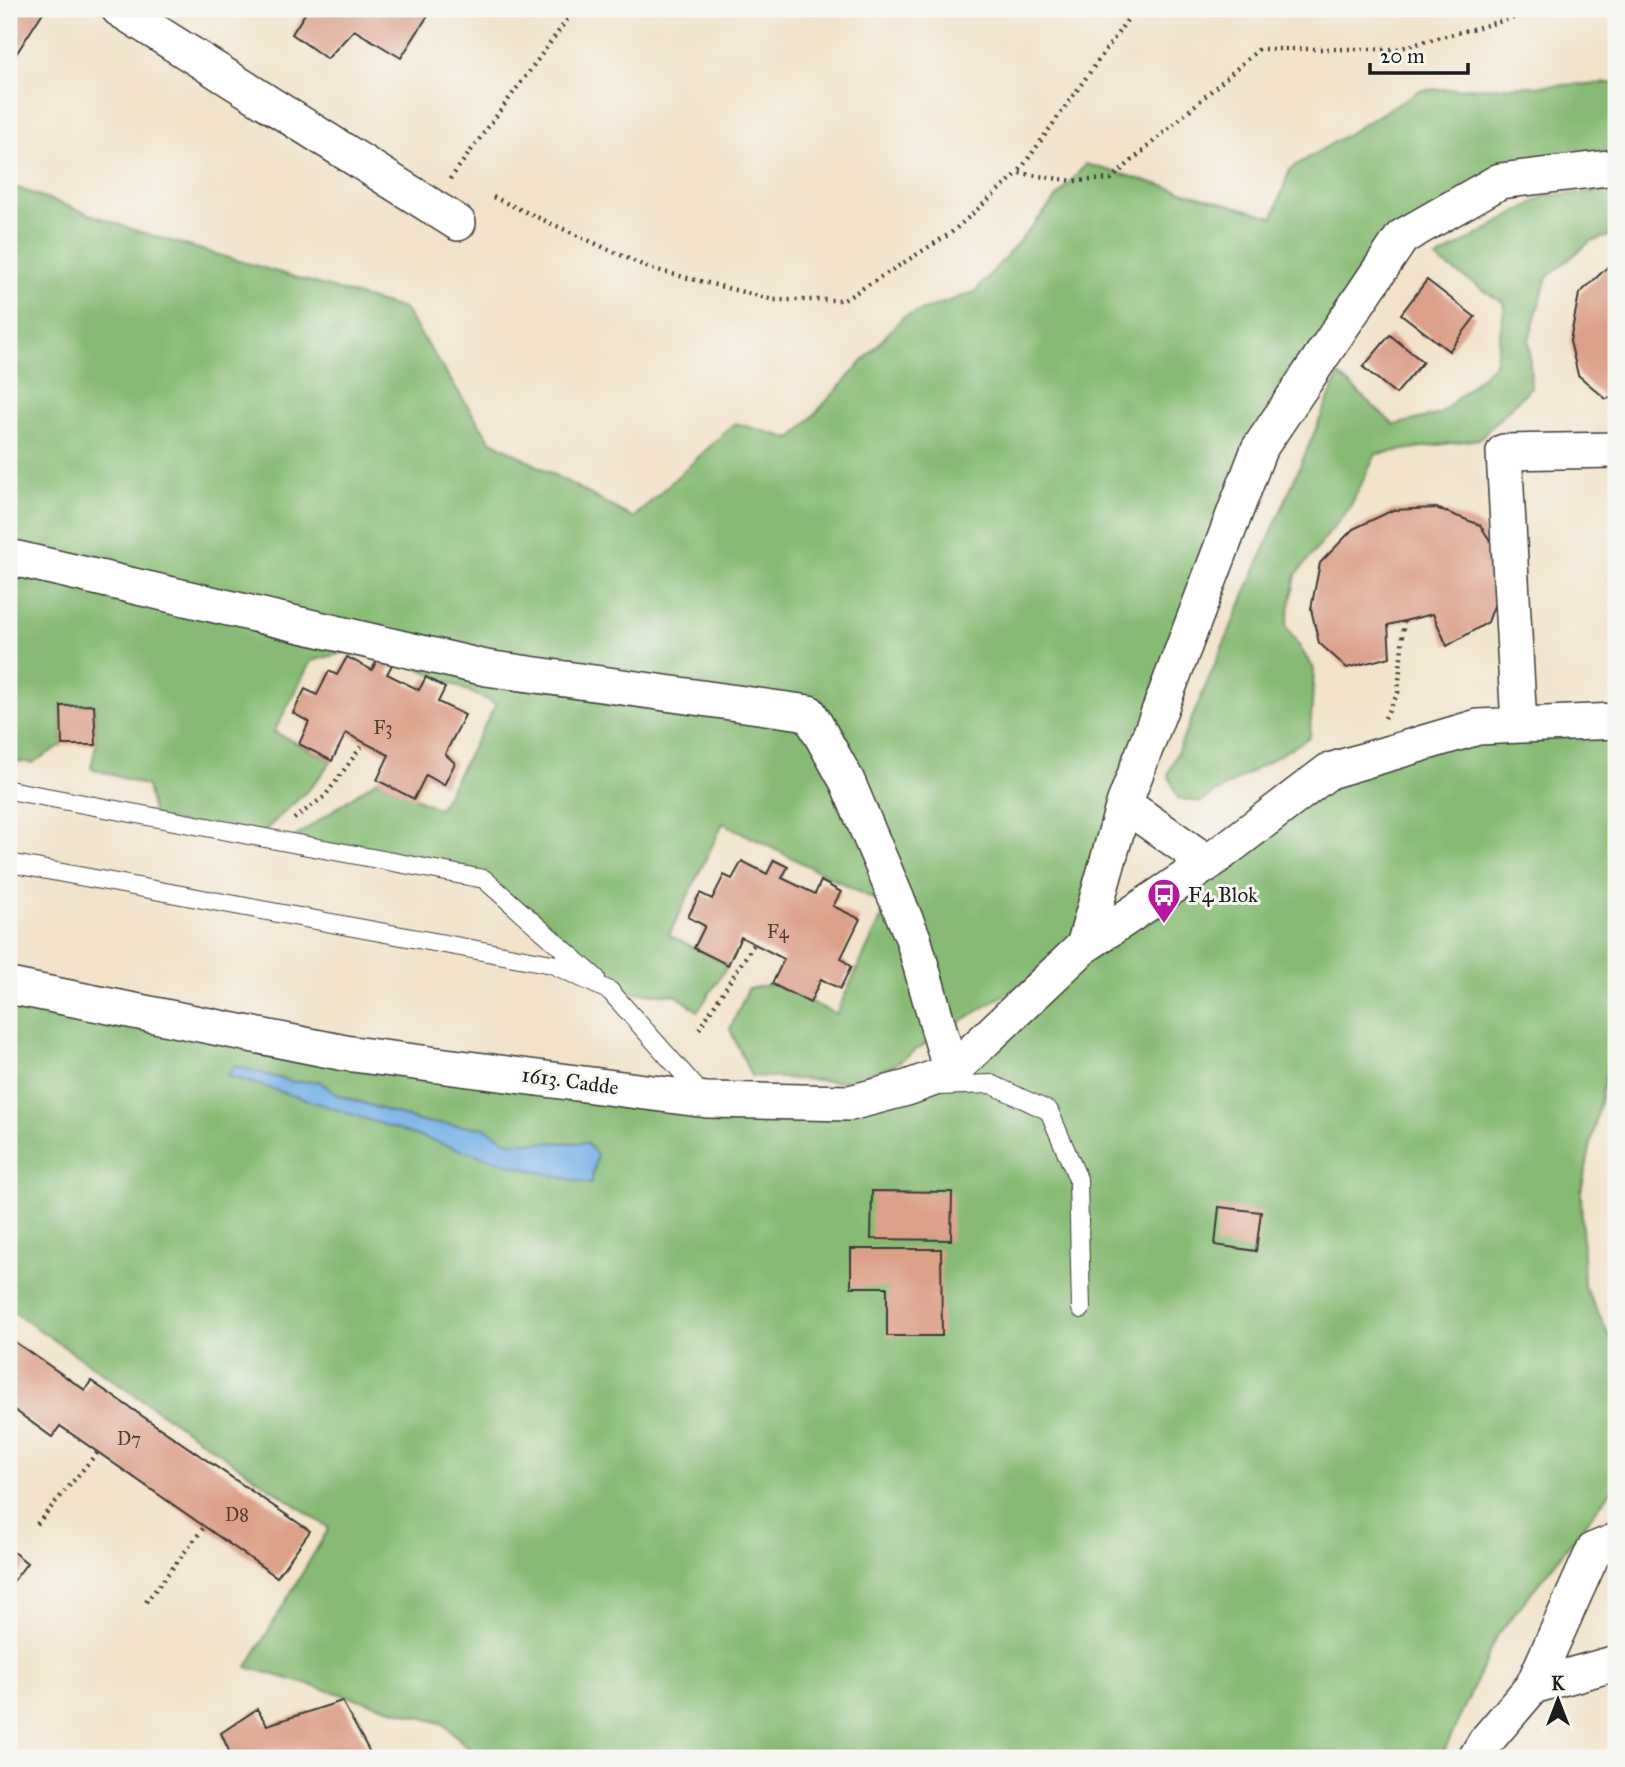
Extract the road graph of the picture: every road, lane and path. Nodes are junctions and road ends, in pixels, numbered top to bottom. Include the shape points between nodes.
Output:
1 (119, 9) edge
2 (575, 9) edge
3 (1135, 9) edge
4 (1547, 9) edge
5 (1616, 167) edge
6 (1017, 173) junction
7 (493, 197) dead end
8 (445, 214) joint
9 (1616, 450) edge
10 (9, 557) edge
11 (1405, 621) dead end
12 (1616, 721) edge
13 (1518, 725) junction
14 (363, 743) dead end
15 (1361, 762) junction
16 (9, 790) edge
17 (1124, 804) junction
18 (269, 839) junction
19 (9, 863) edge
20 (1208, 863) junction
21 (754, 944) dead end
22 (1084, 946) junction
23 (9, 986) edge
24 (610, 991) junction
25 (699, 1029) dead end
26 (951, 1072) junction
27 (907, 1088) junction
28 (707, 1100) junction
29 (1081, 1309) dead end
30 (97, 1452) dead end
31 (37, 1524) dead end
32 (205, 1527) dead end
33 (1616, 1541) edge
34 (146, 1602) dead end
35 (1616, 1663) edge
36 (1533, 1686) junction
37 (1476, 1758) edge

1 - 8 street
2 - 8 path
3 - 6 path
4 - 6 path via 1396,48 1259,48 1111,179 1073,181
5 - 17 street via 1500,181 1402,237 1259,449
6 - 7 path via 951,233 844,300 774,300 649,268
9 - 13 street via 1504,452
10 - 26 street via 486,668 809,713 847,781 913,938
11 - 15 path via 1398,693
12 - 13 street, 1613. Cadde
13 - 15 street, 1613. Cadde via 1478,727
14 - 18 path via 325,796
15 - 20 street, 1613. Cadde via 1329,771
16 - 18 lane
17 - 20 street
17 - 22 street
18 - 24 lane via 484,879
19 - 24 lane via 552,964
20 - 22 street, 1613. Cadde
21 - 25 path
22 - 26 street, 1613. Cadde
23 - 28 street, 1613. Cadde via 345,1053
24 - 28 lane
26 - 27 street, 1613. Cadde
27 - 28 street, 1613. Cadde via 850,1103
27 - 29 lane via 991,1084 1049,1111 1078,1179
30 - 31 path
32 - 34 path
33 - 36 street via 1594,1550
35 - 36 street
36 - 37 street

